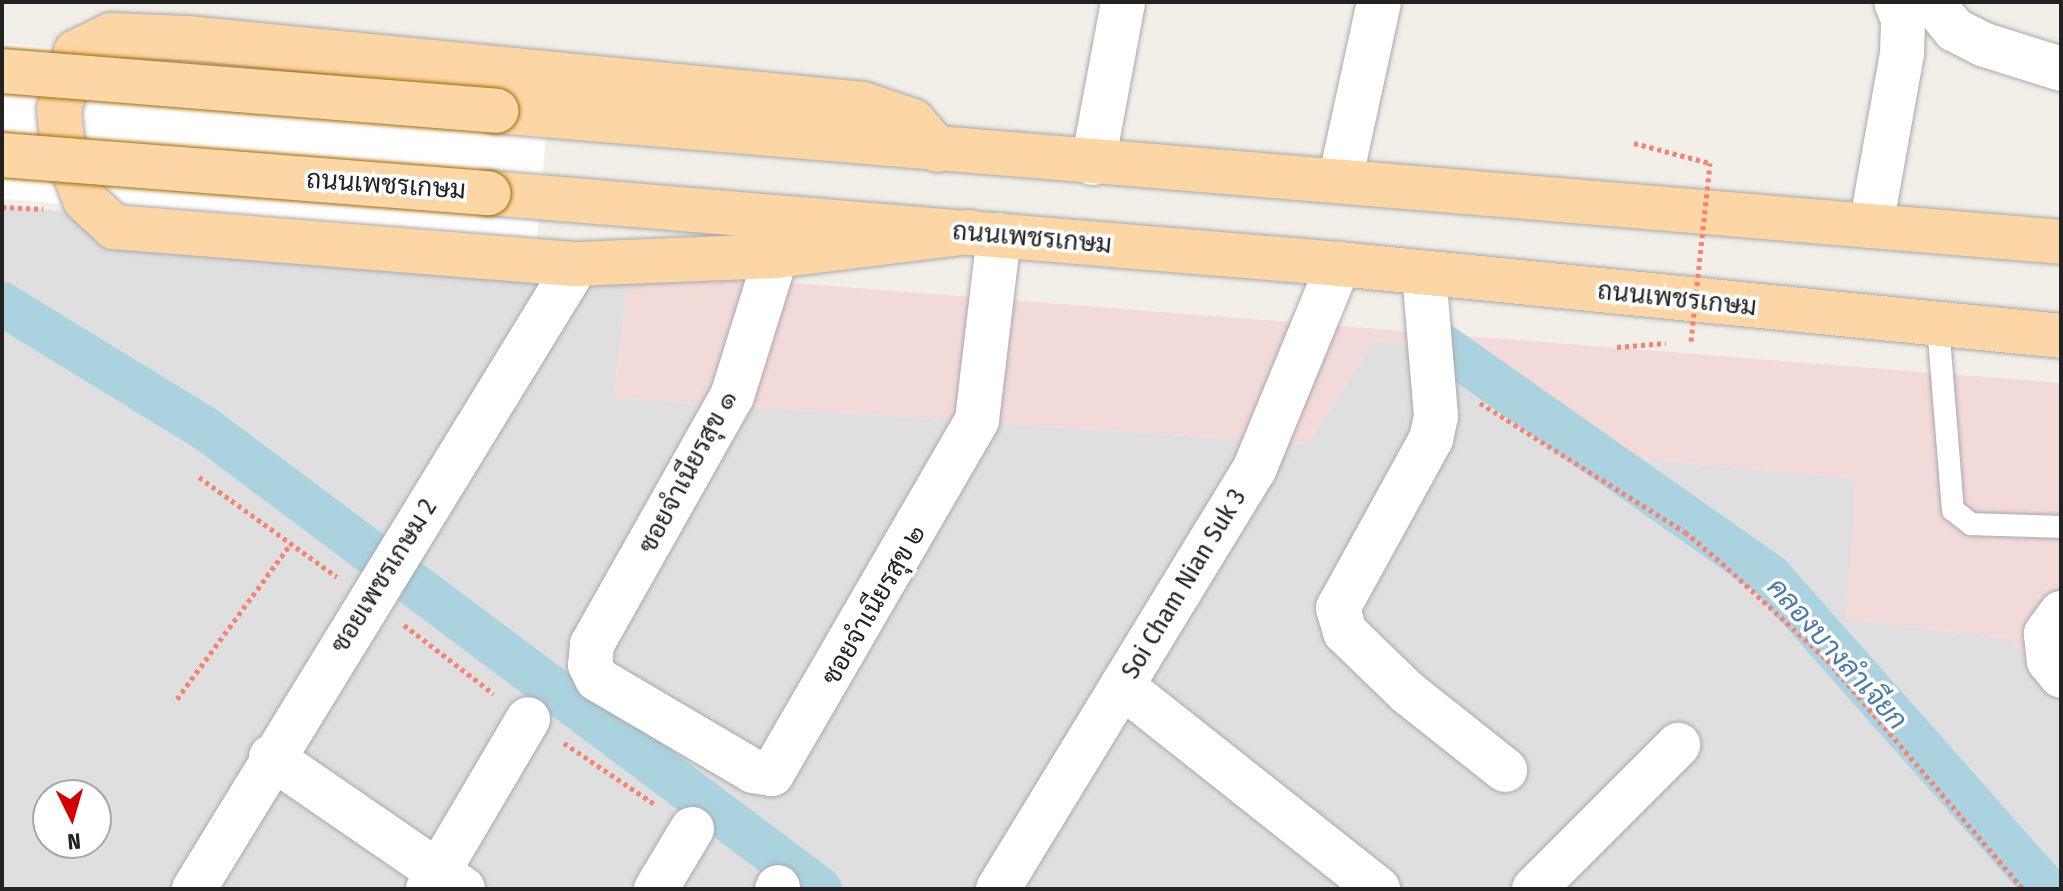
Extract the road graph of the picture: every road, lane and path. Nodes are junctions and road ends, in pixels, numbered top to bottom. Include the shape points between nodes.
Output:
1 (1123, 2) edge
2 (1379, 2) edge
3 (1896, 2) edge
4 (1932, 2) edge
5 (2061, 69) edge
6 (2, 71) edge
7 (1634, 143) dead end
8 (938, 150) junction
9 (2, 155) edge
10 (1093, 163) junction
11 (1340, 181) junction
12 (2, 207) edge
13 (55, 210) dead end
14 (1871, 226) junction
15 (985, 234) junction
16 (2061, 242) edge
17 (776, 256) junction
18 (577, 264) junction
19 (1339, 264) junction
20 (1424, 273) junction
21 (1938, 325) junction
22 (2061, 336) edge
23 (1617, 347) dead end
24 (1433, 383) junction
25 (199, 477) dead end
26 (2061, 527) edge
27 (289, 546) junction
28 (383, 577) junction
29 (2061, 613) edge
30 (2061, 676) edge
31 (597, 679) joint
32 (1122, 686) junction
33 (177, 699) dead end
34 (528, 719) junction
35 (1678, 745) dead end
36 (271, 757) junction
37 (1505, 770) dead end
38 (692, 829) joint
39 (443, 883) edge
40 (1004, 887) edge
41 (194, 889) edge
42 (656, 889) edge
43 (1378, 889) edge
44 (1534, 889) edge
45 (2023, 889) edge

1 - 10 street
2 - 11 street
3 - 14 street via 1903,19 1902,53
4 - 5 street via 1955,30
6 - 8 main road, bridge
7 - 23 path, bridge via 1710,163 1691,341
8 - 10 main road
8 - 18 main road via 913,121 897,113 767,92 187,38 111,35 76,52 59,110 62,141 85,200 114,227
9 - 15 main road, ถนนเพชรเกษม, bridge
10 - 11 main road
11 - 14 main road
12 - 13 path
14 - 16 main road
15 - 17 main road
15 - 19 main road, ถนนเพชรเกษม
15 - 31 street, ซอยจำเนียรสุข ๒ via 977,420 782,764 772,774 753,771
17 - 18 main road
17 - 31 street, ซอยจำเนียรสุข ๑ via 727,407 592,644 590,665
18 - 28 street, ซอยเพชรเกษม 2
19 - 20 main road, ถนนเพชรเกษม
19 - 32 street, Soi Cham Nian Suk 3 via 1254,470
20 - 21 main road, ถนนเพชรเกษม
20 - 24 street
21 - 22 main road, ถนนเพชรเกษม
21 - 26 lane via 1953,510 1971,524
24 - 37 street via 1436,416 1431,439 1338,608 1345,632 1408,693
24 - 45 path via 1458,391 1540,437 1685,532 1722,563 1836,671
25 - 27 path
27 - 28 path
27 - 33 path
28 - 34 path
28 - 36 street, ซอยเพชรเกษม 2
29 - 30 street via 2046,634 2049,661
32 - 40 street, Soi Cham Nian Suk 3
32 - 43 street
34 - 38 path
34 - 39 street
35 - 44 street
36 - 39 street
36 - 41 street, ซอยเพชรเกษม 2
38 - 42 street

